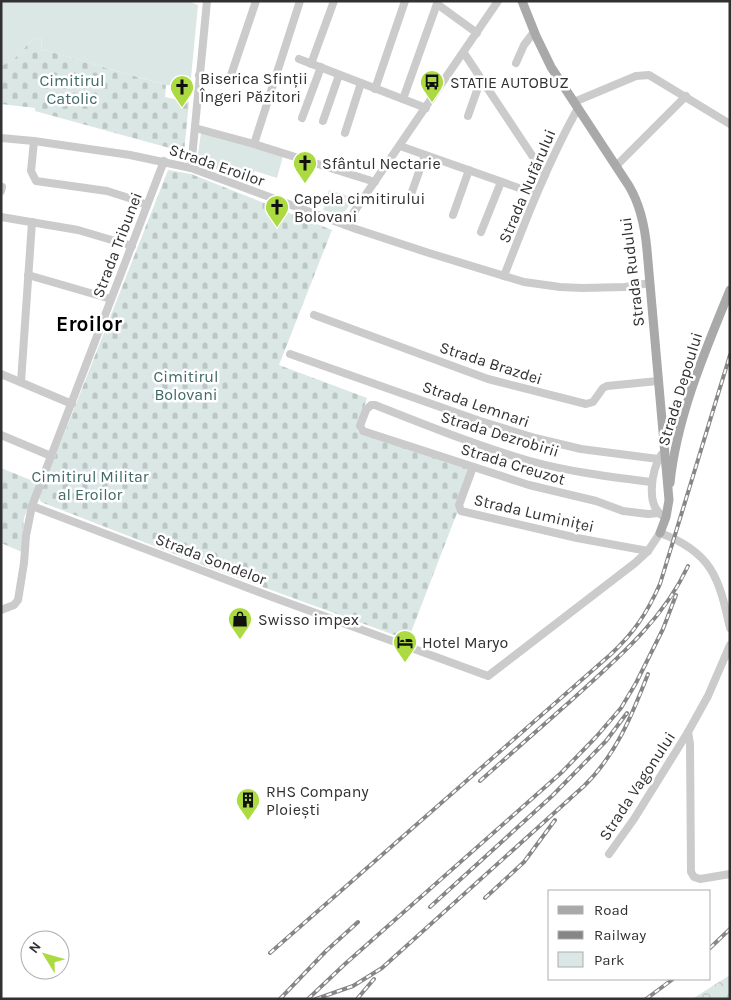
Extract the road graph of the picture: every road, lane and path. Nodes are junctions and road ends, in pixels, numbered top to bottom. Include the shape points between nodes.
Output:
1 (207, 1) edge
2 (256, 1) edge
3 (300, 1) edge
4 (334, 1) edge
5 (405, 1) edge
6 (498, 1) edge
7 (522, 1) edge
8 (437, 2) edge
9 (534, 32) junction
10 (477, 33) junction
11 (464, 53) junction
12 (299, 59) dead end
13 (516, 63) dead end
14 (311, 64) junction
15 (321, 68) junction
16 (199, 75) junction
17 (339, 75) junction
18 (481, 79) junction
19 (361, 83) junction
20 (376, 88) junction
21 (686, 96) junction
22 (404, 99) junction
23 (576, 105) junction
24 (426, 108) junction
25 (468, 116) dead end
26 (302, 118) dead end
27 (323, 121) dead end
28 (730, 124) edge
29 (194, 128) junction
30 (345, 133) dead end
31 (1, 138) edge
32 (34, 141) junction
33 (254, 144) junction
34 (400, 146) junction
35 (425, 155) junction
36 (164, 161) junction
37 (616, 166) junction
38 (190, 168) junction
39 (469, 170) junction
40 (545, 175) junction
41 (374, 182) junction
42 (501, 182) junction
43 (536, 194) junction
44 (409, 200) dead end
45 (147, 205) junction
46 (453, 215) dead end
47 (1, 217) edge
48 (32, 222) junction
49 (345, 225) junction
50 (481, 232) dead end
51 (132, 246) junction
52 (28, 275) junction
53 (504, 276) junction
54 (650, 283) junction
55 (730, 290) edge
56 (112, 299) junction
57 (314, 315) dead end
58 (290, 354) dead end
59 (1, 374) edge
60 (658, 381) junction
61 (21, 382) junction
62 (72, 404) junction
63 (662, 425) junction
64 (361, 429) joint
65 (680, 430) junction
66 (1, 435) edge
67 (661, 455) junction
68 (51, 456) junction
69 (473, 467) junction
70 (651, 482) junction
71 (669, 500) junction
72 (32, 506) junction
73 (663, 515) junction
74 (660, 533) junction
75 (648, 551) junction
76 (1, 610) edge
77 (730, 628) edge
78 (730, 645) edge
79 (488, 676) joint
80 (688, 732) junction
81 (609, 854) dead end
82 (730, 874) edge

1 - 16 street
2 - 16 street via 230,78 223,81
3 - 33 street
4 - 14 street
5 - 20 street
6 - 10 street
7 - 9 main road, Strada Rudului
8 - 10 street
8 - 22 street
9 - 13 street
9 - 23 main road, Strada Rudului
10 - 11 street
11 - 18 street
11 - 24 street
12 - 14 street
14 - 15 street
15 - 17 street
15 - 26 street
16 - 29 street
17 - 19 street
17 - 27 street
18 - 25 street
18 - 40 street
19 - 20 street
19 - 30 street
20 - 22 street
21 - 23 street via 643,74
21 - 28 street
21 - 37 street
22 - 24 street
23 - 37 main road, Strada Rudului
23 - 40 street, Strada Nufărului
24 - 34 street
29 - 33 street
29 - 38 street
31 - 32 street, Strada Eroilor
32 - 36 street, Strada Eroilor
32 - 45 street via 31,171 36,181 107,192
33 - 41 street
34 - 35 street
34 - 41 street
35 - 39 street
35 - 44 street
36 - 38 street, Strada Eroilor
36 - 45 street, Strada Tribunei
37 - 54 main road, Strada Rudului via 640,210
38 - 49 street, Strada Eroilor
39 - 42 street
39 - 46 street
40 - 43 street, Strada Nufărului
41 - 49 street
42 - 43 street
42 - 50 street
43 - 53 street, Strada Nufărului
45 - 51 street, Strada Tribunei
47 - 48 street
48 - 51 street via 78,230
48 - 52 street
49 - 53 street, Strada Eroilor
51 - 56 street, Strada Tribunei
52 - 56 street
52 - 61 street
53 - 54 street, Strada Eroilor via 560,287 604,288
54 - 60 main road, Strada Rudului
55 - 65 main road, Strada Depoului
56 - 62 street, Strada Tribunei
57 - 60 street, Strada Brazdei via 488,379 586,404 593,402 606,386
58 - 67 street, Strada Lemnari via 535,438 581,449
59 - 61 street
60 - 63 main road, Strada Rudului
61 - 62 street
62 - 68 street, Strada Tribunei
63 - 65 main road
63 - 67 main road, Strada Rudului
64 - 69 street, Strada Creuzot
64 - 70 street, Strada Dezrobirii via 366,410 375,405 531,462
65 - 71 main road, Strada Depoului
66 - 68 street
67 - 70 street, Strada Rudului
67 - 71 main road, Strada Rudului
68 - 72 street, Strada Tribunei
69 - 73 street, Strada Creuzot via 623,511
69 - 75 street, Strada Luminiței via 458,505 461,511
70 - 73 street, Strada Rudului via 653,497
71 - 73 main road, Strada Rudului
72 - 76 street via 18,600
72 - 79 street, Strada Sondelor
73 - 74 main road, Strada Rudului
74 - 75 street, Strada Rudului
74 - 77 street via 696,552 707,562 720,590
75 - 79 street, Strada Rudului
78 - 80 street, Strada Vagonului
80 - 81 street, Strada Vagonului
80 - 82 street, Strada Vagonului via 691,872 700,879

